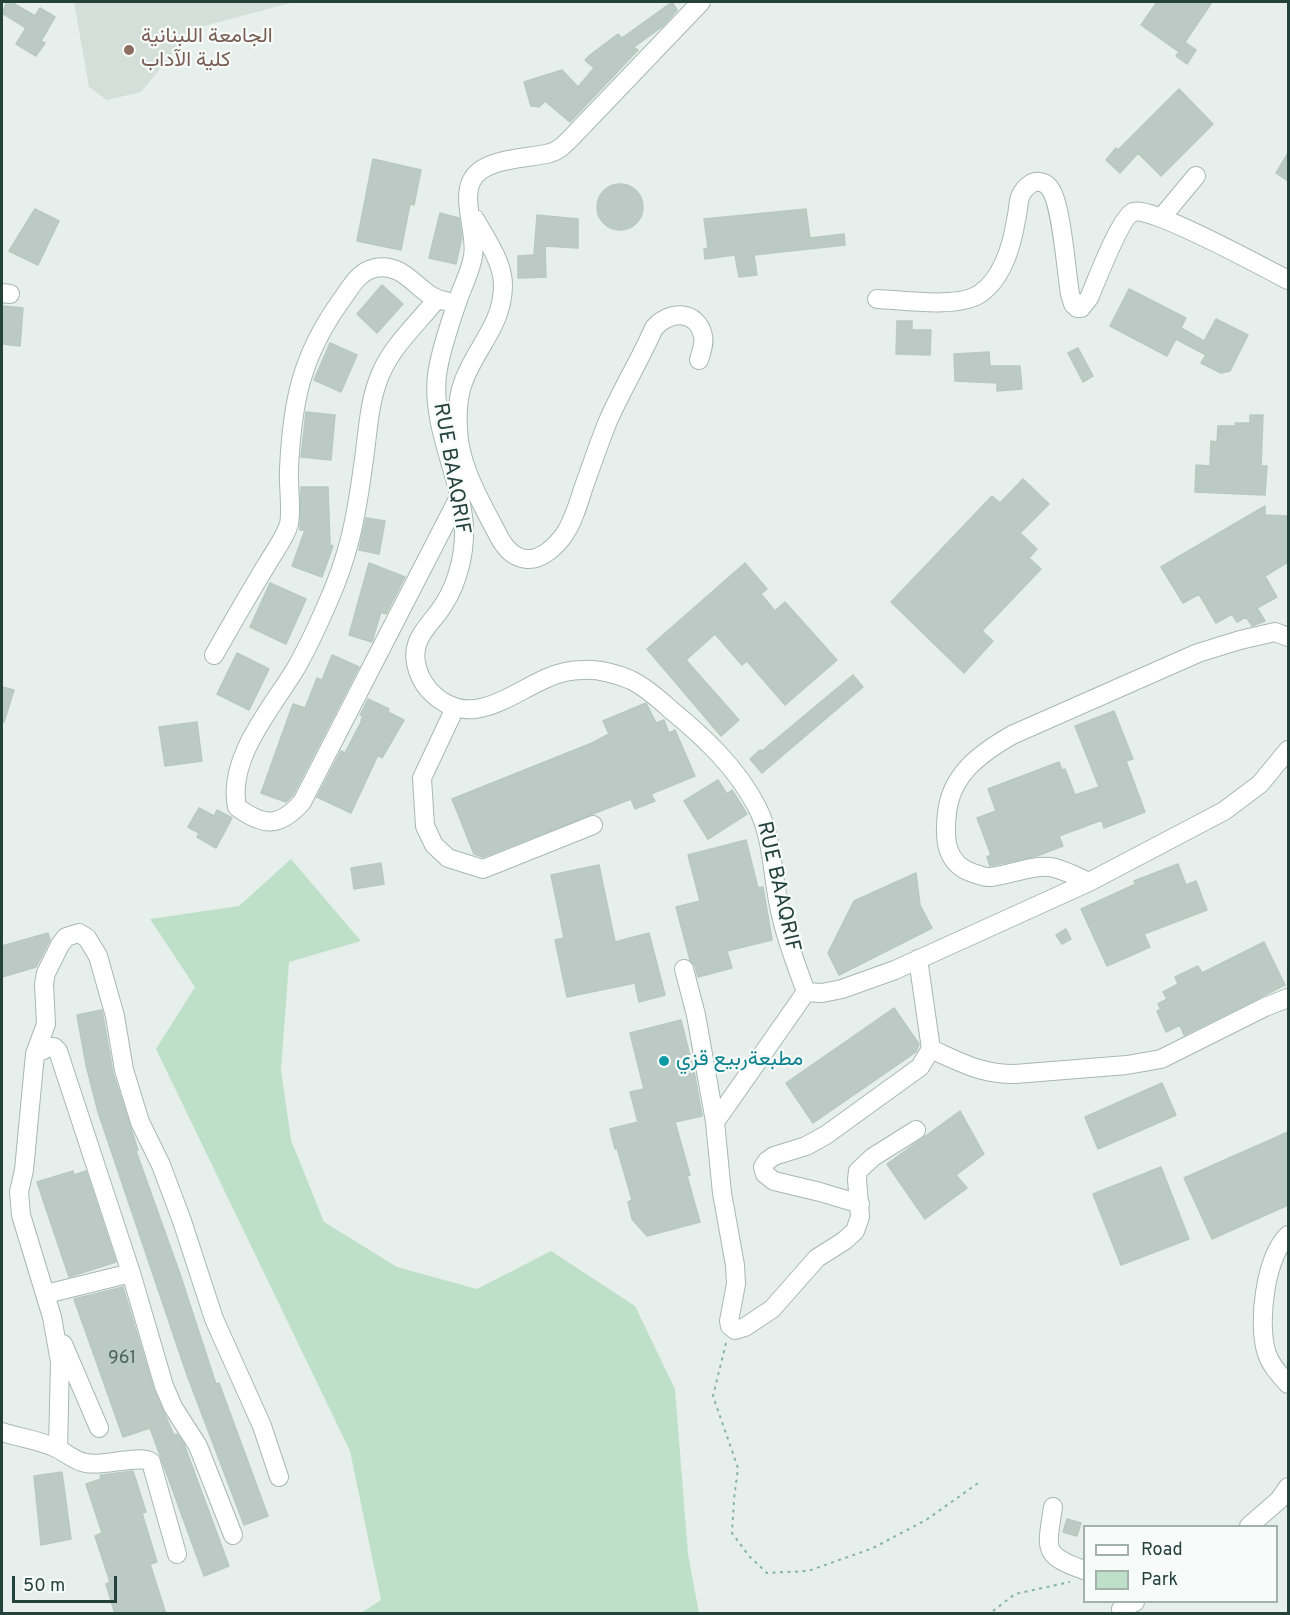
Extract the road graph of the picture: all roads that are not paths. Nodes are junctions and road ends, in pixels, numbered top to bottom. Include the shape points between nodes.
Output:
1 (701, 2) edge
2 (1196, 176) dead end
3 (470, 210) junction
4 (1161, 218) junction
5 (1288, 280) edge
6 (877, 299) dead end
7 (436, 300) junction
8 (457, 301) junction
9 (699, 360) dead end
10 (459, 497) junction
11 (1284, 632) edge
12 (214, 655) dead end
13 (455, 708) junction
14 (1288, 750) edge
15 (593, 825) dead end
16 (1089, 882) junction
17 (918, 959) junction
18 (684, 969) dead end
19 (806, 992) junction
20 (1288, 998) edge
21 (931, 1049) junction
22 (35, 1054) junction
23 (715, 1122) junction
24 (916, 1130) dead end
25 (860, 1204) junction
26 (1288, 1235) edge
27 (131, 1273) junction
28 (46, 1294) junction
29 (52, 1317) junction
30 (1288, 1384) edge
31 (99, 1428) dead end
32 (2, 1432) edge
33 (58, 1449) junction
34 (279, 1477) dead end
35 (1288, 1487) edge
36 (1053, 1507) dead end
37 (1251, 1525) edge
38 (233, 1535) dead end
39 (177, 1554) dead end
40 (1081, 1575) edge

1 - 3 street, RUE BAAQRIF via 558,150 498,163 476,174 470,183
2 - 4 street
3 - 8 street, RUE BAAQRIF via 474,251
3 - 9 street via 499,263 503,295 491,332 463,381 458,430 471,478 510,552 521,558 541,556 564,535 609,420 660,321 675,314 687,316 698,326 703,335
4 - 5 street
4 - 6 street via 1139,210 1131,213 1122,224 1089,298 1078,309 1070,294 1058,207 1046,184 1033,183 1020,197 1005,259 982,292 951,301
7 - 8 street
7 - 10 street via 381,372 372,401 346,559 296,667 245,750 234,793 237,807 268,823 278,822 302,802
7 - 12 street via 402,273 374,268 357,278 325,323 300,380 293,410 289,524
8 - 10 street, RUE BAAQRIF via 437,374 437,397
10 - 13 street, RUE BAAQRIF via 464,526 460,565 445,604 416,644 415,659 426,687
11 - 16 street via 1198,653 1034,725 989,749 958,778 948,799 945,842 953,860 966,871 989,878 1050,867
13 - 15 street via 422,778 425,826 434,844 448,858 483,869
13 - 19 street, RUE BAAQRIF via 486,708 548,677 586,669 631,680 660,700 724,759 758,808 768,839 780,915
14 - 16 street via 1260,784 1224,811
16 - 17 street
17 - 19 street via 842,989
17 - 21 street
18 - 23 street
19 - 23 street
20 - 21 street via 1176,1054 1146,1063 999,1074 982,1071
21 - 25 street via 920,1067 826,1135 774,1156 764,1167 765,1174 774,1181
22 - 27 street via 49,1047 58,1051
22 - 28 street via 19,1192 21,1215
22 - 34 street via 46,1023 46,973 66,937 79,933 98,956 140,1122 161,1165 214,1319 262,1426
23 - 25 street via 735,1265 730,1313 730,1326 735,1330 782,1301 818,1258 855,1231
24 - 25 street via 858,1171
26 - 30 street via 1269,1270 1263,1335 1267,1356
27 - 28 street
27 - 38 street via 164,1386 198,1446
28 - 29 street
29 - 31 street
29 - 33 street via 60,1362
32 - 33 street
33 - 39 street via 87,1464 142,1459 151,1462
35 - 37 street
36 - 40 street via 1049,1548 1059,1561

